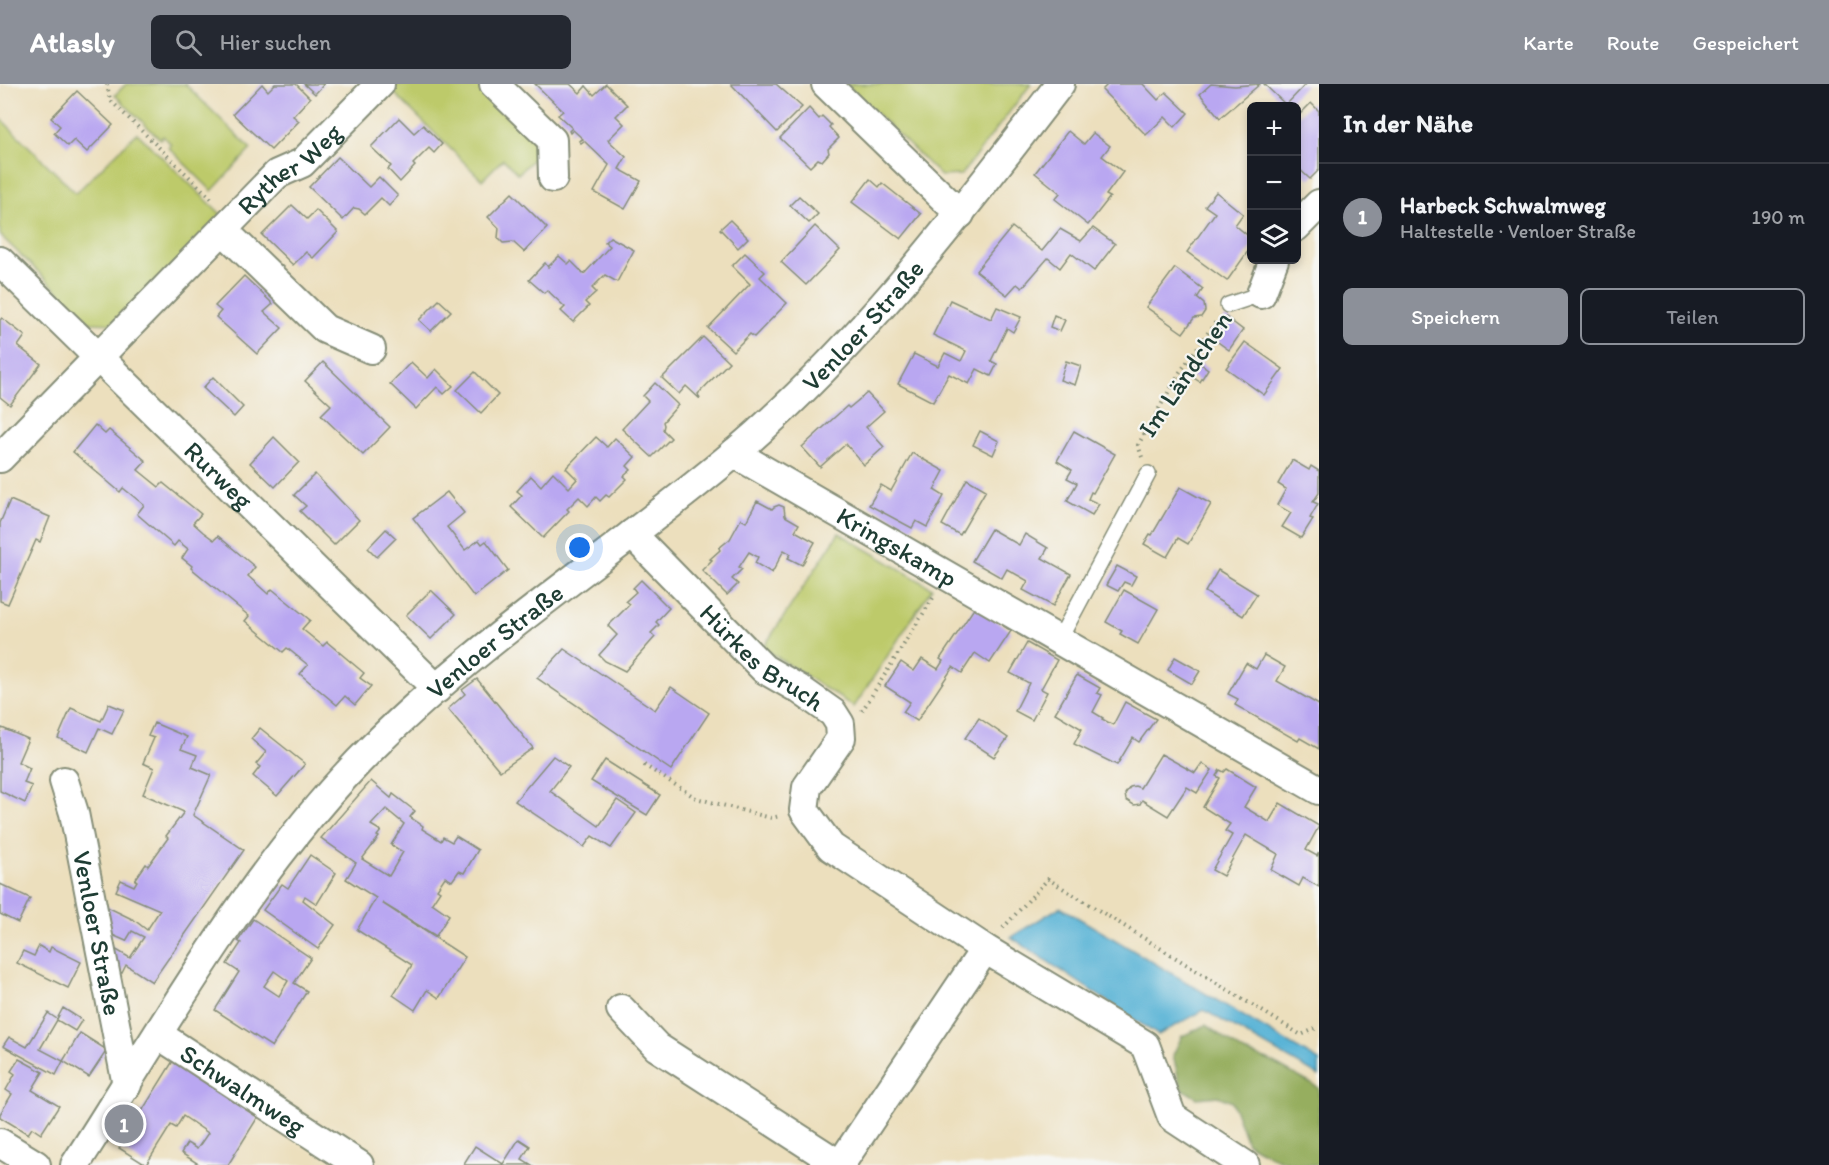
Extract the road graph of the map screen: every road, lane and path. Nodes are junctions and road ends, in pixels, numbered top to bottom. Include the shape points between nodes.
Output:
1 (107, 84) edge
2 (380, 84) edge
3 (494, 84) edge
4 (826, 84) edge
5 (1060, 84) edge
6 (553, 178) dead end
7 (1319, 204) edge
8 (960, 213) junction
9 (1301, 222) edge
10 (228, 225) junction
11 (0, 261) edge
12 (1272, 264) edge
13 (1261, 294) joint
14 (1228, 305) joint
15 (371, 349) dead end
16 (98, 358) junction
17 (734, 453) junction
18 (0, 458) edge
19 (1148, 474) joint
20 (632, 534) junction
21 (946, 577) junction
22 (1059, 640) junction
23 (437, 689) junction
24 (841, 738) junction
25 (644, 765) dead end
26 (64, 781) dead end
27 (1319, 790) edge
28 (804, 810) junction
29 (985, 949) junction
30 (621, 1009) dead end
31 (1319, 1027) edge
32 (159, 1035) junction
33 (127, 1085) junction
34 (0, 1143) edge
35 (36, 1165) edge
36 (75, 1165) edge
37 (359, 1165) edge
38 (840, 1165) edge
39 (1245, 1165) edge

1 - 10 path via 110,100
2 - 10 street, Ryther Weg via 302,163 277,174
3 - 6 street via 552,140
4 - 8 street
5 - 8 street, Venloer Straße
7 - 9 street
8 - 17 street, Venloer Straße via 845,348
10 - 15 street, Ryther Weg via 326,329
10 - 16 street, Ryther Weg
11 - 16 street, Rurweg
12 - 13 street, Im Ländchen
13 - 14 lane, Im Ländchen
14 - 19 path, Im Ländchen via 1180,372 1138,445
16 - 18 street, Ryther Weg
16 - 23 street, Rurweg
17 - 20 street, Venloer Straße
17 - 21 street, Kringskamp
19 - 22 lane
20 - 23 street, Venloer Straße
20 - 24 street, Hürkes Bruch via 764,669 833,713 840,724
21 - 22 street, Kringskamp
21 - 24 path via 862,712
22 - 27 street, Kringskamp
23 - 32 street, Venloer Straße via 375,745 322,801 272,863
24 - 28 street, Hürkes Bruch via 807,787
25 - 28 path via 706,801 771,818
26 - 33 street, Venloer Straße via 74,813
28 - 29 street via 831,848
29 - 31 path via 1048,879 1301,1035
29 - 38 street
29 - 39 street via 1145,1045 1172,1117
30 - 38 street via 657,1047
32 - 33 street, Venloer Straße
32 - 37 street, Schwalmweg
33 - 36 street, Venloer Straße
34 - 35 street

